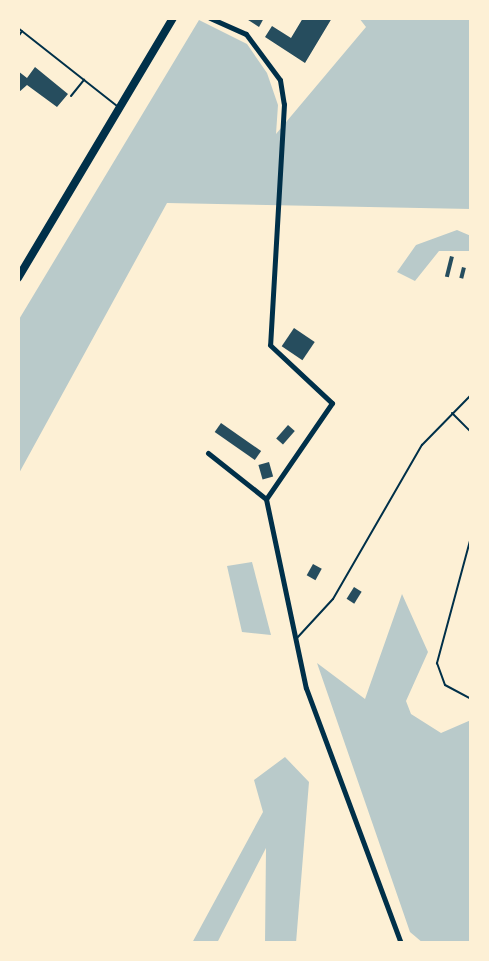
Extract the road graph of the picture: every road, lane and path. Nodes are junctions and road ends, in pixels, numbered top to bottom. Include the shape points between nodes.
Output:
1 (173, 18) edge
2 (210, 18) edge
3 (18, 28) edge
4 (22, 31) junction
5 (18, 37) edge
6 (84, 80) junction
7 (71, 96) dead end
8 (120, 107) junction
9 (18, 278) edge
10 (471, 395) edge
11 (452, 413) junction
12 (471, 432) edge
13 (208, 453) dead end
14 (266, 499) junction
15 (471, 537) edge
16 (294, 640) junction
17 (471, 699) edge
18 (401, 943) edge

1 - 8 main road
2 - 14 street via 246,34 280,80 284,104 270,345 332,403
3 - 4 lane
4 - 5 lane
4 - 6 lane
6 - 7 lane
6 - 8 lane
8 - 9 main road
10 - 11 lane
11 - 12 lane
11 - 16 lane via 422,445 333,599
13 - 14 street
14 - 16 street
15 - 17 lane via 437,663 445,685
16 - 18 street via 306,688

